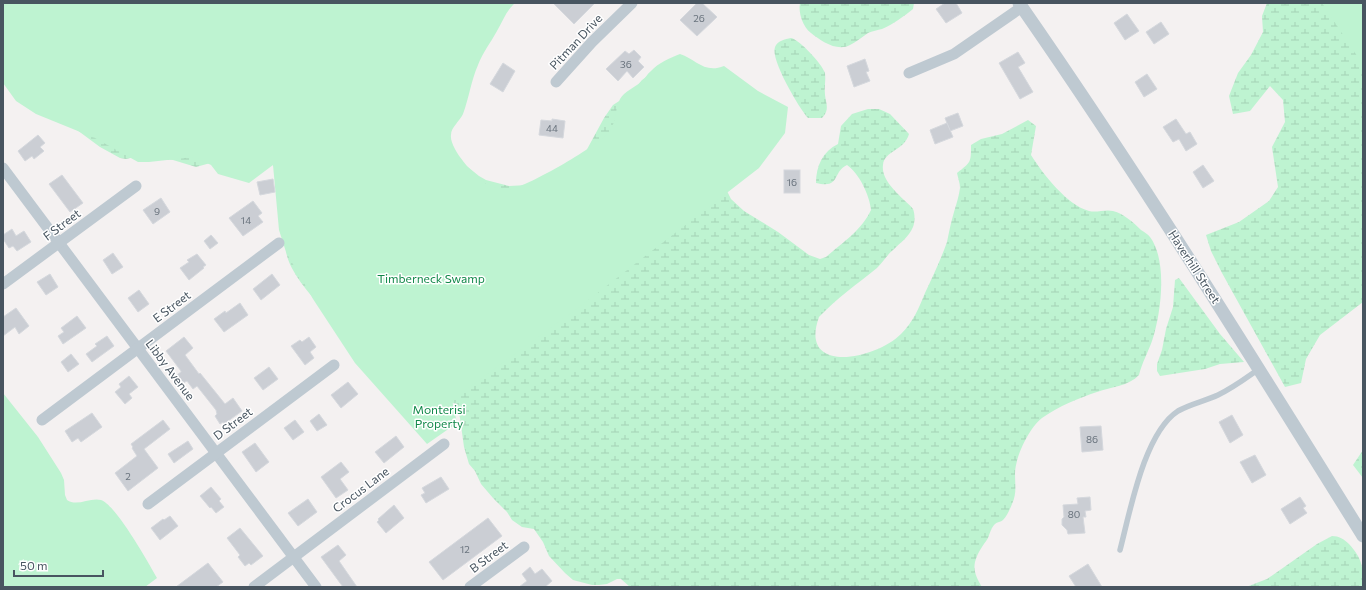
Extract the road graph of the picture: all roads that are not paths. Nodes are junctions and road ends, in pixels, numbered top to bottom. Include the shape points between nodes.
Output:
1 (632, 3) edge
2 (1021, 5) edge
3 (909, 73) dead end
4 (556, 82) dead end
5 (3, 168) edge
6 (136, 186) dead end
7 (59, 243) junction
8 (279, 243) dead end
9 (3, 284) edge
10 (138, 348) junction
11 (334, 365) dead end
12 (1259, 369) junction
13 (42, 420) dead end
14 (444, 444) dead end
15 (216, 453) junction
16 (148, 504) dead end
17 (1363, 536) edge
18 (524, 547) dead end
19 (1120, 550) dead end
20 (294, 557) junction
21 (254, 587) edge
22 (316, 587) edge
23 (470, 587) edge

1 - 4 street, Pitman Drive
2 - 3 street via 954,54
2 - 12 street, Haverhill Street via 1104,127
5 - 7 street, Libby Avenue
6 - 7 street, F Street
7 - 9 street, F Street
7 - 10 street, Libby Avenue
8 - 10 street, E Street
10 - 13 street, E Street
10 - 15 street, Libby Avenue
11 - 15 street, D Street
12 - 17 street, Haverhill Street
12 - 19 lane via 1228,390 1179,411 1164,424 1148,454
14 - 20 street, Crocus Lane
15 - 16 street, D Street
15 - 20 street, Libby Avenue
18 - 23 street, B Street
20 - 21 street, Crocus Lane
20 - 22 street, Libby Avenue

